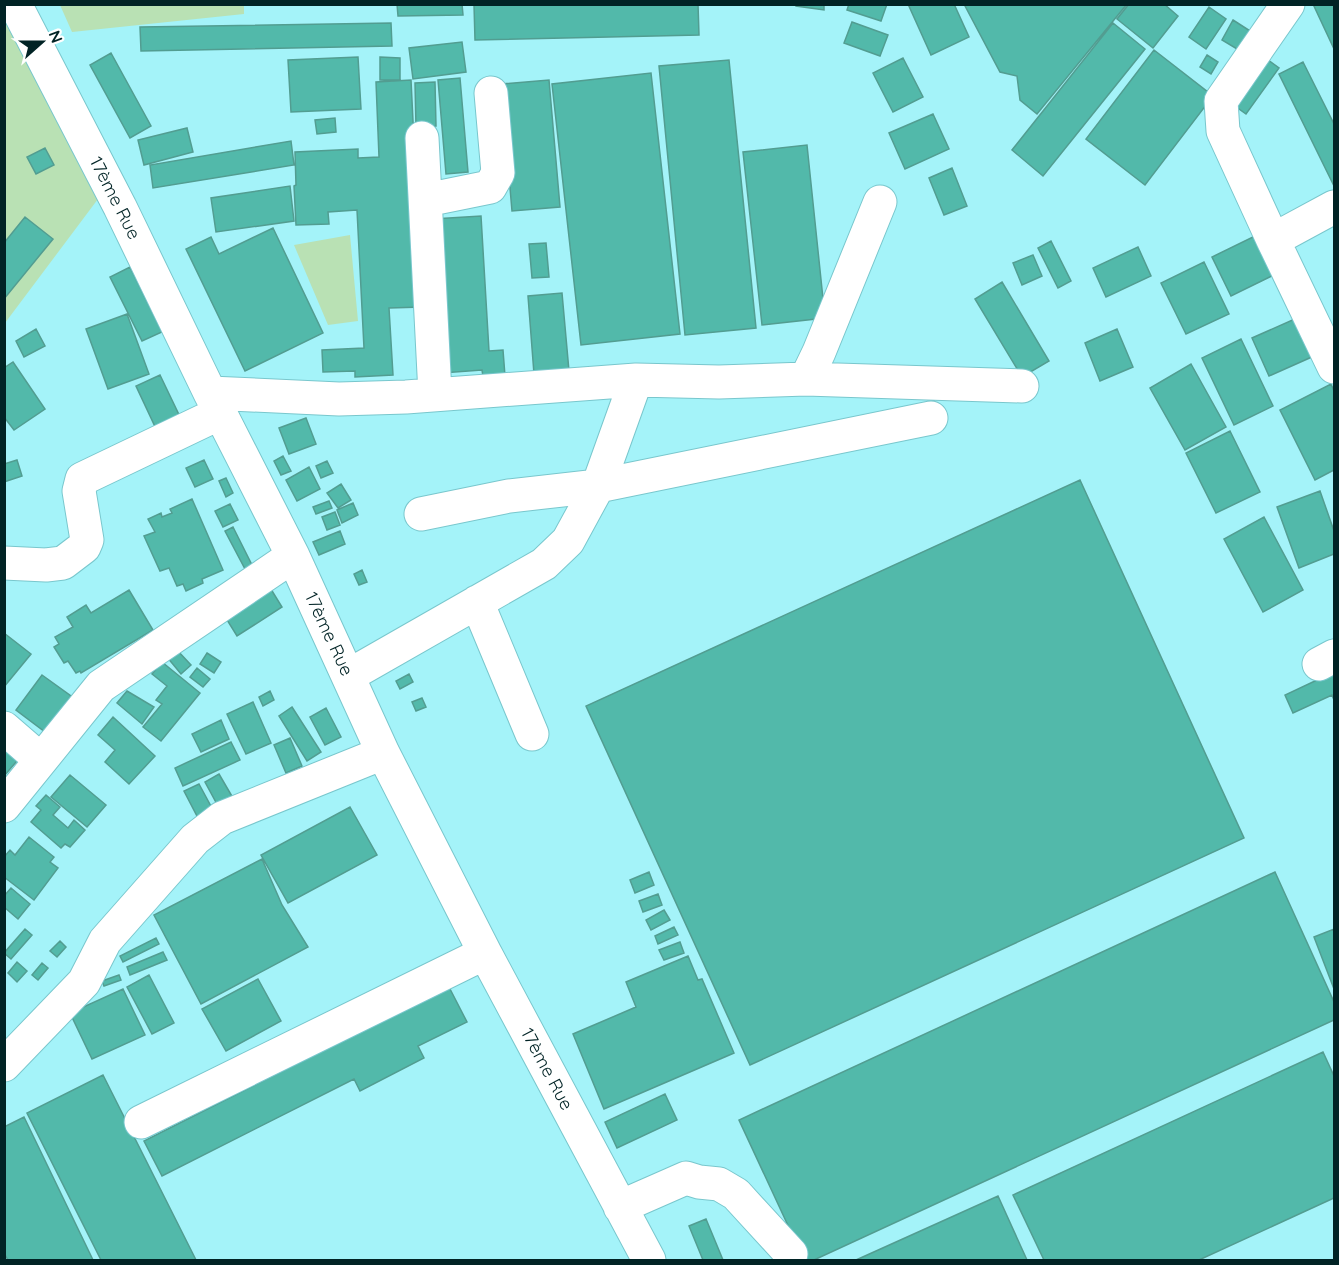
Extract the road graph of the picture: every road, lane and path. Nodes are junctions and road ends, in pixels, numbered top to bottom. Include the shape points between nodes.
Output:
1 (15, 4) edge
2 (1288, 4) edge
3 (491, 93) dead end
4 (422, 138) dead end
5 (426, 200) junction
6 (880, 202) dead end
7 (1335, 207) edge
8 (1273, 240) junction
9 (1335, 367) edge
10 (806, 379) junction
11 (636, 380) junction
12 (1022, 386) dead end
13 (435, 394) junction
14 (215, 403) junction
15 (931, 418) dead end
16 (598, 486) junction
17 (421, 514) dead end
18 (293, 556) junction
19 (4, 563) edge
20 (477, 602) junction
21 (348, 676) junction
22 (4, 728) edge
23 (532, 734) dead end
24 (383, 753) junction
25 (41, 760) junction
26 (4, 806) edge
27 (485, 953) junction
28 (4, 1065) edge
29 (141, 1122) dead end
30 (620, 1207) junction
31 (791, 1254) dead end
32 (649, 1260) edge

1 - 14 street, 17ème Rue
2 - 8 street via 1221,101 1223,131
3 - 5 street via 498,173 490,186
4 - 5 street
5 - 13 street
6 - 10 street
7 - 8 street
8 - 9 street
10 - 11 street
10 - 12 street
11 - 13 street
11 - 16 street
13 - 14 street
14 - 18 street, 17ème Rue
14 - 19 street via 82,479 79,491 87,540 63,563
15 - 16 street
16 - 17 street via 509,496
16 - 20 street via 568,541 544,564
18 - 21 street, 17ème Rue
18 - 25 street via 101,686
20 - 21 street
20 - 23 street
21 - 24 street, 17ème Rue
22 - 25 street
24 - 27 street, 17ème Rue
24 - 28 street via 222,818 195,839 105,941 84,982
25 - 26 street
27 - 29 street
27 - 30 street, 17ème Rue
30 - 31 street via 686,1178 719,1184 736,1194
30 - 32 street, 17ème Rue

